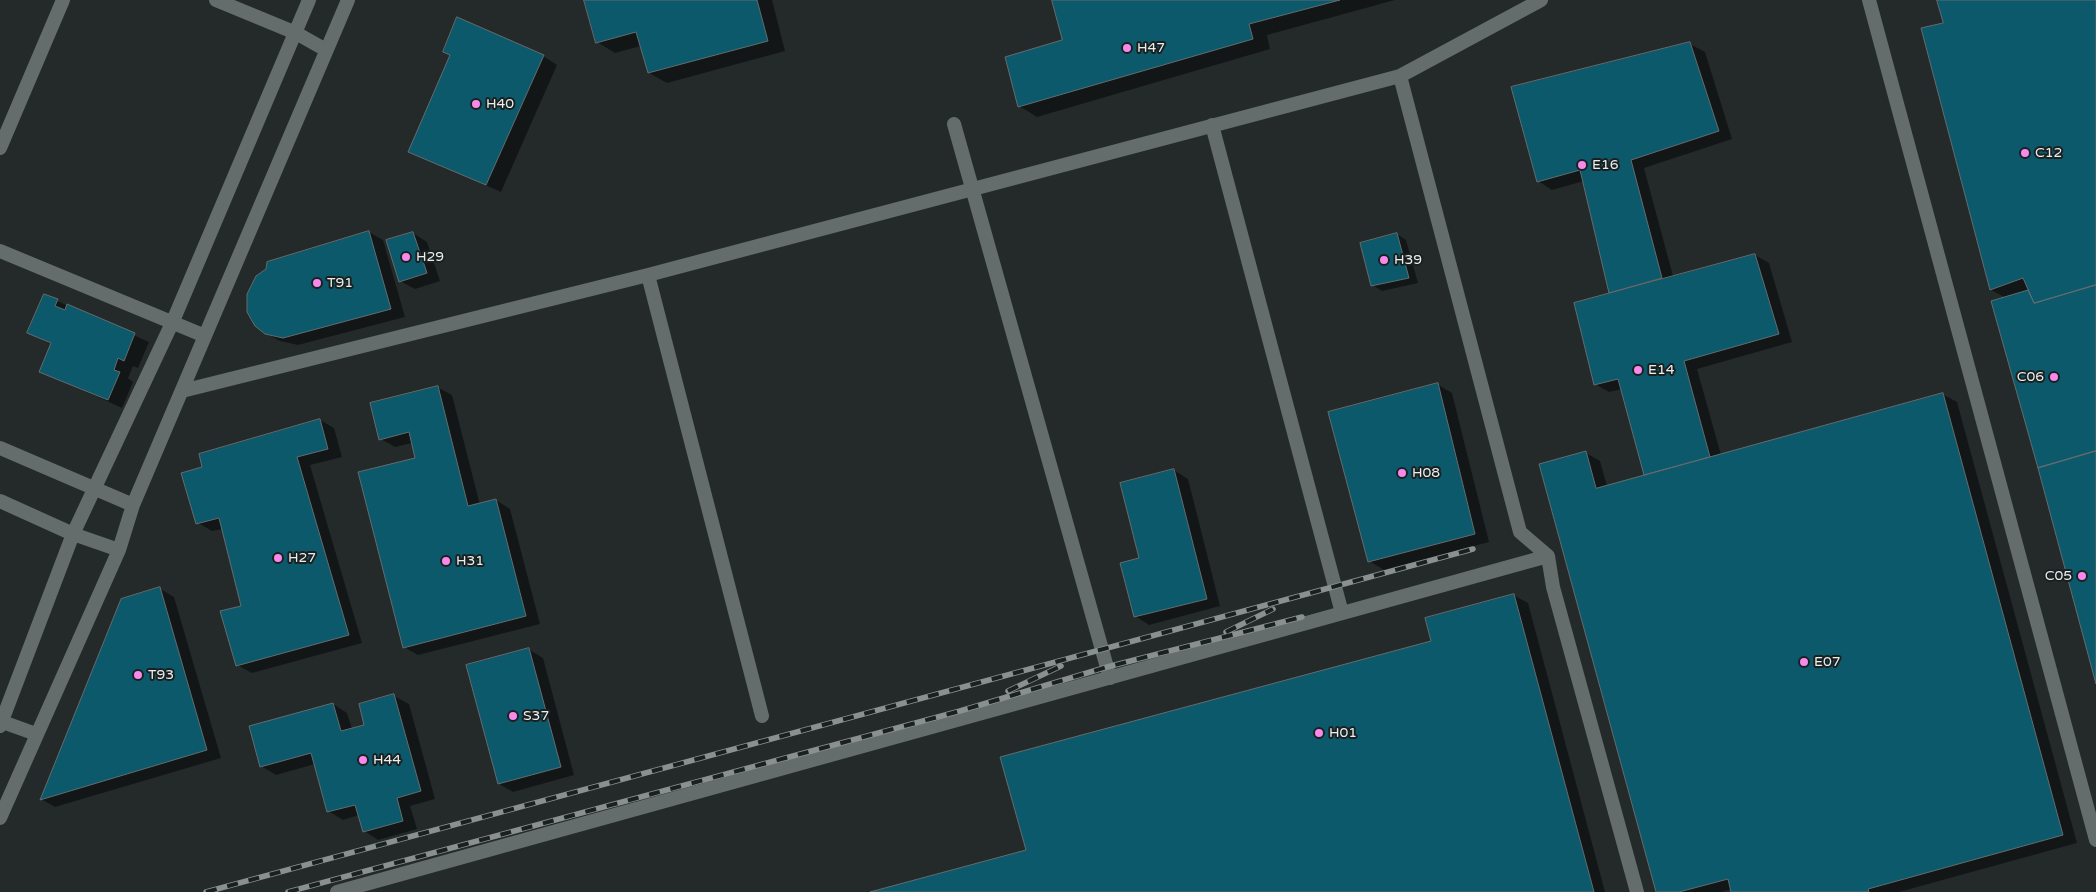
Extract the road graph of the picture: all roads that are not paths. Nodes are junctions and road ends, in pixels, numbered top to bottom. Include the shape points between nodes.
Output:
1 (63, 0) edge
2 (216, 0) edge
3 (309, 0) edge
4 (348, 0) edge
5 (1541, 0) edge
6 (1869, 0) edge
7 (296, 33) junction
8 (326, 50) junction
9 (1400, 76) junction
10 (954, 124) dead end
11 (1212, 125) junction
12 (0, 148) edge
13 (973, 190) junction
14 (0, 251) edge
15 (648, 275) junction
16 (173, 321) junction
17 (205, 336) junction
18 (182, 391) junction
19 (0, 448) edge
20 (95, 489) junction
21 (0, 501) edge
22 (133, 505) junction
23 (73, 534) junction
24 (119, 550) junction
25 (1548, 556) junction
26 (1342, 614) junction
27 (1110, 678) junction
28 (762, 716) dead end
29 (1, 723) edge
30 (36, 734) junction
31 (0, 818) edge
32 (2096, 840) edge
33 (337, 892) edge
34 (1637, 892) edge

1 - 12 lane
2 - 7 lane
3 - 7 lane
4 - 8 lane
5 - 9 lane
6 - 32 lane
7 - 8 lane
7 - 16 lane
8 - 17 lane
9 - 11 lane
9 - 25 lane via 1520,532
10 - 13 lane
11 - 13 lane
11 - 26 lane
13 - 15 lane
13 - 27 lane
14 - 16 lane
15 - 18 lane
15 - 28 lane
16 - 17 lane
16 - 20 lane
17 - 18 lane
18 - 22 lane
19 - 20 lane
20 - 22 lane
20 - 23 lane
21 - 23 lane
22 - 24 lane
23 - 24 lane
23 - 29 lane
24 - 30 lane
25 - 26 lane
25 - 34 lane via 1552,587
26 - 27 lane
27 - 33 lane
29 - 30 lane
30 - 31 lane

